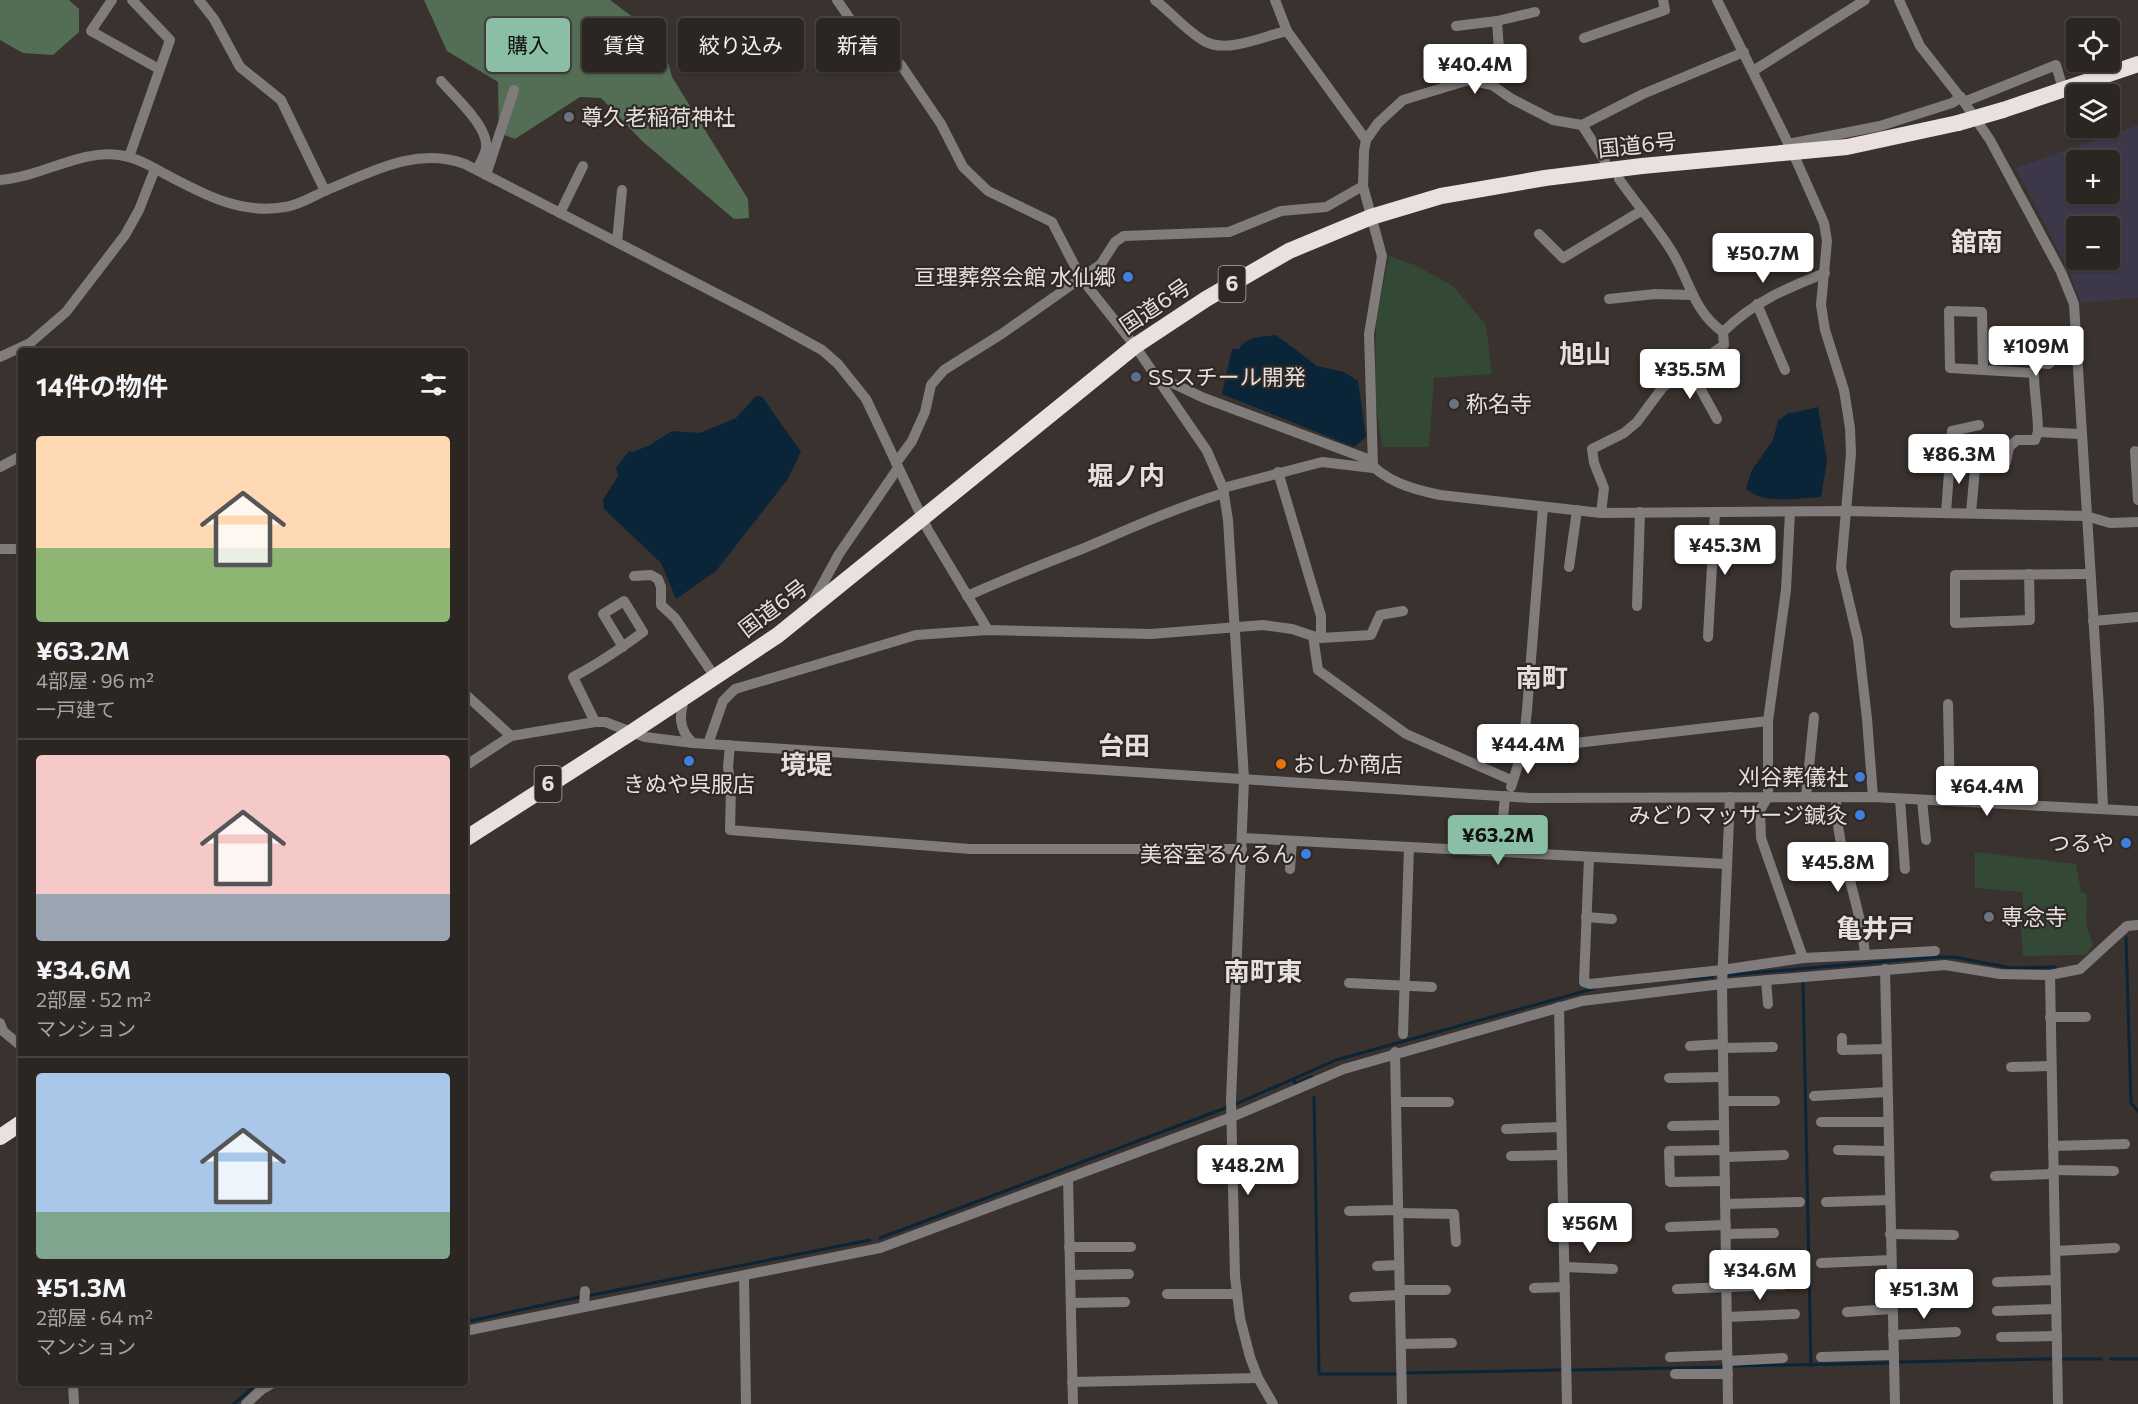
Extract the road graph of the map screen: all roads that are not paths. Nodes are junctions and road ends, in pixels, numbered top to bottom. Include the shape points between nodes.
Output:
1 (112, 0) edge
2 (132, 0) edge
3 (199, 0) edge
4 (837, 0) edge
5 (1155, 0) edge
6 (1275, 0) edge
7 (1663, 0) edge
8 (1717, 0) edge
9 (1865, 0) edge
10 (1899, 0) edge
11 (1535, 12) dead end
12 (1497, 21) junction
13 (1456, 26) dead end
14 (1287, 31) junction
15 (1584, 38) dead end
16 (1744, 52) junction
17 (2138, 64) edge
18 (159, 69) junction
19 (1753, 71) junction
20 (441, 81) dead end
21 (1492, 85) junction
22 (2063, 89) junction
23 (514, 90) dead end
24 (1963, 100) junction
25 (1582, 125) junction
26 (1366, 140) junction
27 (1790, 149) junction
28 (129, 157) junction
29 (1605, 160) dead end
30 (583, 166) dead end
31 (155, 169) junction
32 (482, 173) junction
33 (1619, 179) dead end
34 (0, 180) edge
35 (1364, 186) junction
36 (622, 190) dead end
37 (325, 191) junction
38 (1641, 211) junction
39 (560, 213) junction
40 (1371, 217) junction
41 (1539, 234) dead end
42 (617, 242) junction
43 (1825, 273) junction
44 (1081, 278) junction
45 (1691, 295) junction
46 (1609, 299) dead end
47 (1757, 304) junction
48 (1723, 332) junction
49 (2030, 333) dead end
50 (1135, 346) junction
51 (19, 348) edge
52 (18, 349) edge
53 (2077, 353) junction
54 (0, 357) edge
55 (1689, 368) junction
56 (1785, 370) dead end
57 (1983, 370) junction
58 (1155, 375) junction
59 (1717, 419) dead end
60 (1979, 425) dead end
61 (2038, 432) junction
62 (2080, 434) junction
63 (2135, 451) dead end
64 (18, 458) edge
65 (1976, 458) dead end
66 (2006, 462) dead end
67 (897, 465) junction
68 (0, 467) edge
69 (1374, 468) junction
70 (1278, 472) junction
71 (1223, 490) junction
72 (2138, 500) edge
73 (1543, 507) junction
74 (1577, 510) junction
75 (1846, 511) junction
76 (1715, 512) junction
77 (1790, 512) junction
78 (1601, 513) junction
79 (1640, 513) junction
80 (1946, 513) junction
81 (1971, 513) junction
82 (2086, 516) junction
83 (922, 517) junction
84 (2138, 522) edge
85 (0, 549) edge
86 (18, 549) edge
87 (1569, 567) dead end
88 (2029, 574) junction
89 (2091, 574) junction
90 (634, 576) dead end
91 (967, 596) junction
92 (1637, 606) dead end
93 (807, 611) junction
94 (1403, 611) dead end
95 (2138, 617) edge
96 (2093, 621) junction
97 (1233, 627) junction
98 (988, 630) junction
99 (1317, 637) junction
100 (1708, 637) dead end
101 (623, 647) dead end
102 (715, 677) junction
103 (468, 696) edge
104 (685, 697) junction
105 (1948, 704) dead end
106 (1814, 717) dead end
107 (1768, 721) junction
108 (595, 722) junction
109 (632, 732) junction
110 (511, 736) junction
111 (693, 742) junction
112 (708, 744) junction
113 (730, 745) junction
114 (1522, 749) junction
115 (468, 764) edge
116 (1244, 779) junction
117 (1511, 780) junction
118 (1508, 796) junction
119 (1730, 797) junction
120 (1768, 797) junction
121 (1873, 797) junction
122 (1806, 798) junction
123 (1836, 798) junction
124 (1900, 799) junction
125 (1922, 800) junction
126 (1950, 801) junction
127 (2103, 809) junction
128 (2138, 811) edge
129 (468, 837) edge
130 (1926, 840) dead end
131 (1292, 841) junction
132 (1242, 843) junction
133 (1408, 847) junction
134 (1500, 852) junction
135 (1589, 857) junction
136 (1726, 864) junction
137 (1290, 869) dead end
138 (1905, 869) dead end
139 (1586, 917) junction
140 (1612, 919) dead end
141 (2138, 925) edge
142 (1935, 951) dead end
143 (1865, 955) junction
144 (1803, 958) junction
145 (1885, 969) junction
146 (1722, 970) junction
147 (2050, 975) junction
148 (1766, 980) junction
149 (1349, 983) dead end
150 (1722, 984) junction
151 (1405, 985) junction
152 (1432, 987) dead end
153 (1767, 1004) dead end
154 (1559, 1007) junction
155 (2050, 1017) junction
156 (2086, 1017) dead end
157 (1, 1028) edge
158 (1403, 1034) dead end
159 (1842, 1038) dead end
160 (18, 1043) edge
161 (1690, 1046) dead end
162 (1723, 1046) junction
163 (1773, 1047) dead end
164 (1886, 1049) junction
165 (1395, 1052) junction
166 (2051, 1066) junction
167 (2011, 1067) dead end
168 (1723, 1077) junction
169 (1669, 1078) dead end
170 (1887, 1092) junction
171 (1814, 1096) dead end
172 (1724, 1101) junction
173 (1775, 1101) dead end
174 (1396, 1102) junction
175 (1449, 1102) dead end
176 (1233, 1117) junction
177 (1821, 1122) dead end
178 (1888, 1122) junction
179 (18, 1125) edge
180 (1724, 1125) junction
181 (1672, 1126) dead end
182 (1561, 1127) junction
183 (1506, 1129) dead end
184 (0, 1137) edge
185 (2125, 1144) dead end
186 (2053, 1146) junction
187 (1838, 1150) dead end
188 (1888, 1151) junction
189 (1724, 1153) junction
190 (1562, 1155) junction
191 (1784, 1155) dead end
192 (1511, 1156) dead end
193 (2114, 1171) dead end
194 (2053, 1172) junction
195 (1995, 1176) dead end
196 (1068, 1178) junction
197 (1725, 1181) junction
198 (1890, 1200) junction
199 (1800, 1202) dead end
200 (1826, 1202) dead end
201 (1725, 1204) junction
202 (1349, 1211) dead end
203 (1398, 1211) junction
204 (1610, 1212) dead end
205 (1563, 1214) junction
206 (1670, 1227) dead end
207 (1726, 1230) junction
208 (1774, 1233) dead end
209 (1890, 1234) junction
210 (1954, 1234) dead end
211 (1455, 1242) dead end
212 (1069, 1247) junction
213 (1131, 1247) dead end
214 (2115, 1248) dead end
215 (2055, 1251) junction
216 (1891, 1260) junction
217 (1821, 1263) dead end
218 (1399, 1265) junction
219 (1377, 1266) dead end
220 (1565, 1267) junction
221 (1614, 1269) dead end
222 (1129, 1274) dead end
223 (1070, 1275) junction
224 (744, 1276) junction
225 (2055, 1280) junction
226 (1892, 1282) junction
227 (1997, 1282) dead end
228 (1950, 1283) dead end
229 (1783, 1285) dead end
230 (1565, 1287) junction
231 (1726, 1287) junction
232 (1534, 1288) dead end
233 (1677, 1289) dead end
234 (1446, 1290) dead end
235 (585, 1291) dead end
236 (1400, 1293) junction
237 (1167, 1294) dead end
238 (1237, 1294) junction
239 (1354, 1297) dead end
240 (1125, 1302) dead end
241 (1071, 1303) junction
242 (584, 1306) junction
243 (1892, 1309) junction
244 (2056, 1309) junction
245 (1997, 1311) dead end
246 (1847, 1312) dead end
247 (1794, 1314) dead end
248 (1727, 1317) junction
249 (468, 1330) edge
250 (1956, 1332) dead end
251 (1893, 1335) junction
252 (2056, 1336) junction
253 (2001, 1337) dead end
254 (1452, 1343) dead end
255 (1401, 1344) junction
256 (1893, 1355) junction
257 (1670, 1356) dead end
258 (1821, 1357) dead end
259 (1727, 1358) junction
260 (1783, 1358) dead end
261 (1675, 1374) dead end
262 (1728, 1374) junction
263 (1258, 1378) junction
264 (1072, 1382) junction
265 (73, 1386) edge
266 (268, 1386) edge
267 (74, 1404) edge
268 (246, 1404) edge
269 (746, 1404) edge
270 (1073, 1404) edge
271 (1273, 1404) edge
272 (1402, 1404) edge
273 (1567, 1404) edge
274 (1728, 1404) edge
275 (1895, 1404) edge
276 (2058, 1404) edge

1 - 18 street via 91,31
2 - 18 street via 170,40
3 - 37 street via 240,67 281,100
4 - 44 street via 857,29 901,65 941,124 963,167 988,191 1052,222
5 - 14 street via 1205,41 1216,45 1242,43
6 - 14 street
7 - 15 street via 1665,10
8 - 16 street
9 - 19 street
10 - 24 street via 1920,46
11 - 12 street
12 - 13 street
12 - 21 street via 1499,62
14 - 26 street
16 - 19 street
16 - 25 street via 1643,94
17 - 22 highway, 国道6号 / 6
18 - 28 street
19 - 27 street
20 - 32 street via 485,137
21 - 25 street via 1553,120
21 - 26 street via 1469,80 1403,100
22 - 24 street via 2056,65
22 - 27 highway, 国道6号 / 6, bridge via 1958,123 1858,145
23 - 32 street
24 - 27 street
24 - 53 street via 1990,140 2061,272 2074,304
25 - 29 street
26 - 35 street
27 - 40 highway, 国道6号 / 6 via 1545,178 1441,196
27 - 43 street via 1824,223
28 - 31 street
28 - 34 street via 92,154 37,174
30 - 39 street
31 - 37 street via 200,192 244,208 287,207
31 - 51 street via 125,234 66,312
32 - 37 street via 451,159 407,159
32 - 39 street
33 - 38 street
35 - 40 street
35 - 44 street via 1326,207 1281,211 1228,232 1124,236 1115,242 1101,264
36 - 42 street
38 - 41 street via 1563,258
38 - 45 street via 1670,248
39 - 42 street
40 - 50 highway, 国道6号 / 6 via 1289,251
40 - 69 street via 1382,256 1369,334
42 - 67 street via 822,350 866,399
43 - 47 street via 1776,292
43 - 75 street via 1822,313 1844,390 1850,428
44 - 50 street
44 - 67 street via 944,370 931,385 925,412
45 - 46 street
45 - 48 street via 1710,323
47 - 48 street
47 - 56 street
48 - 55 street via 1724,345
49 - 53 street via 2039,363 2049,364 2056,354
50 - 58 street
50 - 83 highway, 国道6号 / 6
52 - 54 street
53 - 62 street
55 - 59 street
55 - 78 street via 1663,387 1624,433 1592,449 1604,488
57 - 57 street via 1950,368 1949,311 1982,312
57 - 61 street via 2034,373
58 - 69 street via 1204,398 1365,458
58 - 71 street via 1207,451
60 - 80 street via 1952,431
61 - 62 street
61 - 66 street via 2035,440 2017,440 2009,447
62 - 82 street
63 - 72 street
64 - 68 street
65 - 81 street
67 - 83 street
67 - 93 street
69 - 70 street via 1322,462
69 - 73 street via 1414,490
70 - 71 street
70 - 99 street via 1321,616
71 - 91 street
71 - 97 street
73 - 74 street
73 - 114 street
74 - 78 street
74 - 87 street
75 - 77 street
75 - 80 street
75 - 121 street via 1841,568 1858,640
76 - 77 street
76 - 79 street
76 - 100 street
77 - 107 street via 1786,590
78 - 79 street
79 - 92 street
80 - 81 street
81 - 82 street
82 - 84 street via 2110,523
82 - 89 street
83 - 91 street
83 - 93 highway, 国道6号 / 6
85 - 86 street
88 - 88 street via 1954,575 1955,623 2030,620
88 - 89 street
89 - 96 street
90 - 102 street via 651,575 658,579 661,605 675,618
91 - 98 street
93 - 102 highway, 国道6号 / 6
94 - 99 street via 1380,615 1371,634
95 - 96 street
96 - 127 street
97 - 98 street via 1151,634
97 - 99 street via 1263,625
97 - 116 street
98 - 112 street via 916,635 735,688 723,701
99 - 117 street via 1318,670 1406,734
101 - 108 street via 573,677
102 - 104 highway, 国道6号 / 6
103 - 110 street
104 - 109 highway, 国道6号 / 6
104 - 111 street via 681,728
105 - 126 street
106 - 122 street
107 - 114 street
107 - 120 street
108 - 109 street
108 - 110 street
109 - 111 street
109 - 129 highway, 国道6号 / 6
110 - 115 street
111 - 112 street
112 - 113 street
113 - 116 street
113 - 132 street via 730,830 970,849
114 - 117 street
116 - 118 street
116 - 132 street
117 - 118 street
118 - 119 street
118 - 134 street
119 - 120 street
119 - 136 street
120 - 122 street
120 - 144 street via 1761,810 1761,838
121 - 123 street
121 - 124 street
122 - 123 street
123 - 143 street via 1843,859 1859,912
124 - 125 street
124 - 138 street
125 - 126 street
125 - 130 street
126 - 127 street
127 - 128 street
131 - 132 street
131 - 133 street
131 - 137 street
132 - 176 street
133 - 134 street
133 - 151 street
134 - 135 street
135 - 136 street
135 - 139 street
136 - 146 street
139 - 140 street
139 - 146 street via 1584,982
141 - 147 street via 2127,926 2080,969
142 - 143 street
143 - 144 street
144 - 146 street
145 - 147 street via 1945,965 2001,974
145 - 148 street
145 - 164 street
146 - 150 street
147 - 155 street
148 - 150 street
148 - 153 street
149 - 151 street
150 - 154 street via 1609,996
150 - 162 street
151 - 152 street
151 - 158 street
154 - 165 street
154 - 182 street
155 - 156 street
155 - 166 street
157 - 160 street
159 - 164 street via 1842,1050
161 - 162 street
162 - 163 street
162 - 168 street
164 - 170 street
165 - 174 street
165 - 176 street via 1344,1069
166 - 167 street
166 - 186 street
168 - 169 street
168 - 172 street
170 - 171 street
170 - 178 street
172 - 173 street
172 - 180 street
174 - 175 street
174 - 203 street
176 - 196 street
176 - 238 street
177 - 178 street
178 - 188 street
179 - 184 highway
180 - 181 street
180 - 189 street
182 - 183 street
182 - 190 street
185 - 186 street
186 - 194 street
187 - 188 street
188 - 198 street
189 - 191 street
189 - 197 street
189 - 197 street via 1669,1151 1670,1182
190 - 192 street
190 - 205 street
193 - 194 street
194 - 195 street
194 - 215 street
196 - 212 street
196 - 224 street via 880,1248
197 - 201 street
198 - 200 street
198 - 209 street
199 - 201 street
201 - 207 street
202 - 203 street
203 - 211 street via 1455,1214
203 - 218 street
204 - 205 street
205 - 220 street
206 - 207 street
207 - 208 street
207 - 231 street
209 - 210 street
209 - 216 street
212 - 213 street
212 - 223 street
214 - 215 street
215 - 225 street
216 - 217 street
216 - 226 street
218 - 219 street
218 - 236 street
220 - 221 street
220 - 230 street
222 - 223 street
223 - 241 street
224 - 242 street
224 - 269 street
225 - 227 street
225 - 244 street
226 - 228 street
226 - 243 street
229 - 231 street
230 - 232 street
230 - 273 street
231 - 233 street
231 - 248 street
234 - 236 street
235 - 242 street
236 - 239 street
236 - 255 street
237 - 238 street
238 - 263 street
240 - 241 street
241 - 264 street
242 - 249 street
243 - 246 street
243 - 251 street
244 - 245 street
244 - 252 street
247 - 248 street
248 - 259 street
250 - 251 street
251 - 256 street
252 - 253 street
252 - 276 street
254 - 255 street
255 - 272 street
256 - 258 street
256 - 275 street
257 - 259 street
259 - 260 street
259 - 262 street
261 - 262 street
262 - 274 street
263 - 264 street
263 - 271 street
264 - 270 street
265 - 267 street
266 - 268 street

